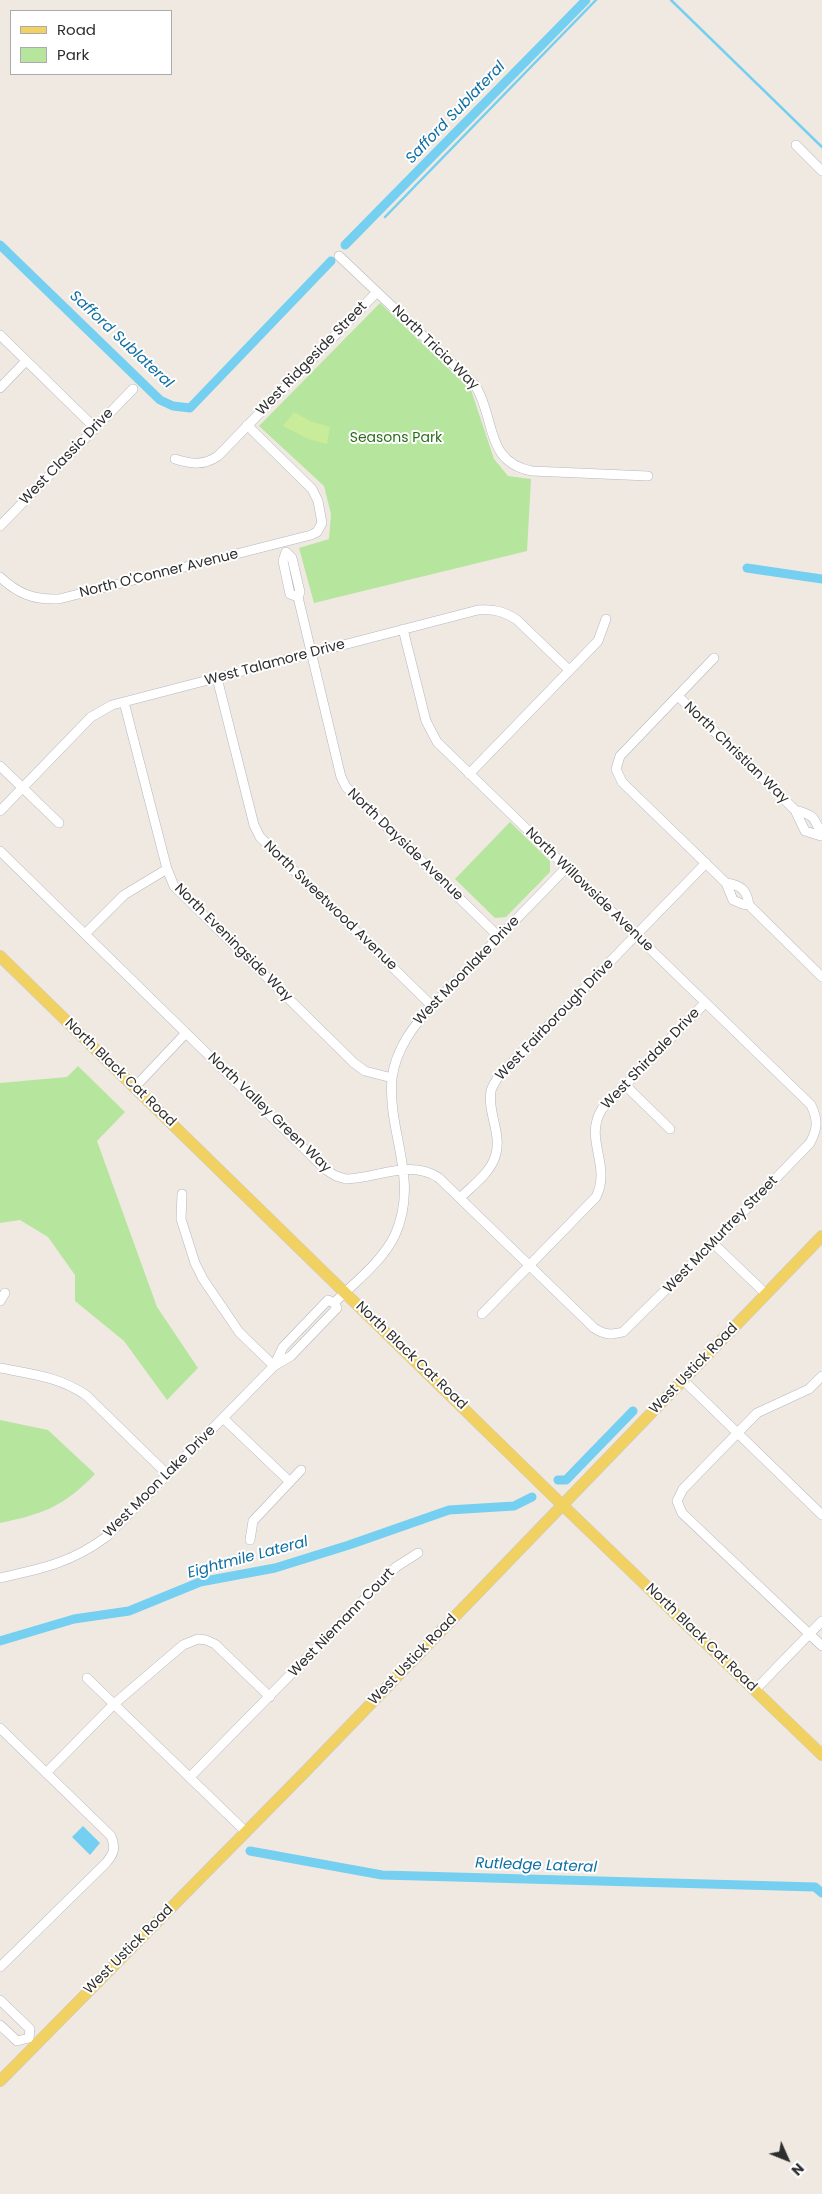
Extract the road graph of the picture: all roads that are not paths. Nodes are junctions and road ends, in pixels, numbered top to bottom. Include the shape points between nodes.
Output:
1 (796, 145) dead end
2 (822, 171) edge
3 (339, 256) dead end
4 (377, 292) junction
5 (0, 335) edge
6 (26, 361) junction
7 (0, 388) edge
8 (133, 389) dead end
9 (247, 425) junction
10 (95, 428) junction
11 (175, 459) dead end
12 (648, 476) dead end
13 (0, 526) edge
14 (283, 542) junction
15 (0, 577) edge
16 (606, 619) dead end
17 (403, 629) junction
18 (310, 654) junction
19 (714, 658) dead end
20 (569, 670) junction
21 (217, 678) junction
22 (678, 696) junction
23 (124, 702) junction
24 (0, 766) edge
25 (469, 774) junction
26 (23, 788) junction
27 (795, 810) junction
28 (0, 811) edge
29 (59, 823) dead end
30 (822, 836) edge
31 (0, 851) edge
32 (706, 863) junction
33 (566, 868) junction
34 (167, 869) junction
35 (726, 883) junction
36 (749, 905) junction
37 (85, 934) junction
38 (636, 936) junction
39 (499, 937) junction
40 (0, 956) edge
41 (822, 977) edge
42 (705, 1003) junction
43 (432, 1006) junction
44 (186, 1033) junction
45 (392, 1078) junction
46 (625, 1085) junction
47 (135, 1087) junction
48 (818, 1124) joint
49 (670, 1129) dead end
50 (404, 1170) junction
51 (182, 1194) dead end
52 (460, 1198) junction
53 (822, 1236) edge
54 (713, 1243) junction
55 (529, 1265) junction
56 (345, 1292) junction
57 (766, 1294) junction
58 (334, 1303) joint
59 (482, 1314) dead end
60 (614, 1335) joint
61 (274, 1366) junction
62 (0, 1368) edge
63 (822, 1376) edge
64 (683, 1380) junction
65 (223, 1418) junction
66 (737, 1433) junction
67 (301, 1470) dead end
68 (168, 1475) junction
69 (290, 1482) junction
70 (563, 1505) junction
71 (822, 1515) edge
72 (250, 1540) dead end
73 (418, 1554) dead end
74 (0, 1578) edge
75 (822, 1621) edge
76 (809, 1634) junction
77 (822, 1646) edge
78 (86, 1678) dead end
79 (755, 1690) junction
80 (270, 1697) junction
81 (114, 1704) junction
82 (0, 1728) edge
83 (822, 1755) edge
84 (46, 1773) junction
85 (190, 1778) junction
86 (246, 1832) junction
87 (0, 1967) edge
88 (0, 2000) edge
89 (0, 2025) edge
90 (32, 2041) junction
91 (0, 2081) edge

1 - 2 street
3 - 4 street, North Tricia Way
4 - 9 street, West Ridgeside Street
4 - 12 street, North Tricia Way via 475,385 485,404 497,449 510,464 532,471
5 - 6 street
6 - 7 street
6 - 10 street
8 - 10 street, West Classic Drive
9 - 11 street, West Ridgeside Street via 211,460 202,464
9 - 14 street, North O'Conner Avenue via 312,489 318,501 322,516 320,528 311,535
10 - 13 street, West Classic Drive
14 - 15 street, North O'Conner Avenue via 59,599 25,596
14 - 18 street, North Dayside Avenue via 292,558
16 - 20 street via 598,641
17 - 18 street, West Talamore Drive
17 - 20 street, West Talamore Drive via 478,610 499,611 517,620
17 - 25 street, North Willowside Avenue via 429,731
18 - 21 street, West Talamore Drive
18 - 39 street, North Dayside Avenue via 346,787
19 - 22 street
20 - 25 street
21 - 23 street, West Talamore Drive
21 - 43 street, North Sweetwood Avenue via 254,825 260,837
22 - 27 street, North Christian Way
22 - 32 street via 620,756 616,769 622,782
23 - 26 street, West Talamore Drive via 91,717
23 - 34 street, North Eveningside Way
24 - 26 street
25 - 33 street, North Willowside Avenue
26 - 28 street, West Talamore Drive
26 - 29 street
27 - 30 street, North Christian Way via 815,819
27 - 30 street, North Christian Way via 805,831
31 - 37 street, North Valley Green Way
32 - 35 street
32 - 38 street, West Fairborough Drive
33 - 38 street, North Willowside Avenue
33 - 39 street, West Moonlake Drive
34 - 37 street via 124,895
34 - 45 street, North Eveningside Way via 174,886 183,896 344,1054 365,1071
35 - 36 street via 732,900
35 - 36 street via 743,888
36 - 41 street
37 - 44 street, North Valley Green Way
38 - 42 street, North Willowside Avenue
38 - 52 street, West Fairborough Drive via 498,1077 491,1090 496,1156 488,1170
39 - 43 street, West Moonlake Drive
40 - 47 main road, North Black Cat Road
42 - 46 street, West Shirdale Drive
42 - 48 street, North Willowside Avenue via 810,1104
43 - 45 street, West Moonlake Drive via 416,1022 405,1040
44 - 47 street
44 - 50 street, North Valley Green Way via 326,1170 346,1179
45 - 50 street, West Moonlake Drive via 393,1108
46 - 49 street
46 - 55 street, West Shirdale Drive via 602,1109 596,1122 602,1186 596,1197
47 - 56 main road, North Black Cat Road
48 - 54 street, West McMurtrey Street via 810,1143
50 - 52 street, North Valley Green Way via 430,1172
50 - 56 street, West Moonlake Drive via 404,1202 394,1235 380,1258
51 - 61 street via 181,1219 203,1279 239,1332
52 - 55 street, North Valley Green Way
53 - 57 main road, West Ustick Road
54 - 57 street
54 - 60 street, West McMurtrey Street via 631,1326
55 - 59 street, West Shirdale Drive
55 - 60 street, North Valley Green Way via 594,1328
56 - 58 street, West Moonlake Drive
56 - 70 main road, North Black Cat Road
57 - 64 main road, West Ustick Road
58 - 61 street, West Moon Lake Drive via 337,1308 291,1356
61 - 65 street, West Moon Lake Drive
62 - 68 street via 75,1387
63 - 66 street via 809,1389 757,1413
64 - 66 street
64 - 70 main road, West Ustick Road
65 - 68 street, West Moon Lake Drive
65 - 69 street
66 - 71 street
66 - 76 street via 683,1489 677,1501 682,1512
67 - 69 street
68 - 74 street, West Moon Lake Drive via 92,1548 61,1563
69 - 72 street via 253,1521
70 - 79 main road, North Black Cat Road
70 - 86 main road, West Ustick Road
73 - 80 street, West Niemann Court via 396,1567
75 - 76 street
76 - 77 street
76 - 79 street
78 - 81 street
79 - 83 main road, North Black Cat Road
80 - 81 street via 215,1644 198,1639 183,1645
80 - 85 street, West Niemann Court
81 - 84 street
81 - 85 street
82 - 84 street
84 - 87 street via 111,1836 115,1846 112,1856
85 - 86 street
86 - 90 main road, West Ustick Road
88 - 90 street via 30,2029
89 - 90 street via 17,2041
90 - 91 main road, West Ustick Road

